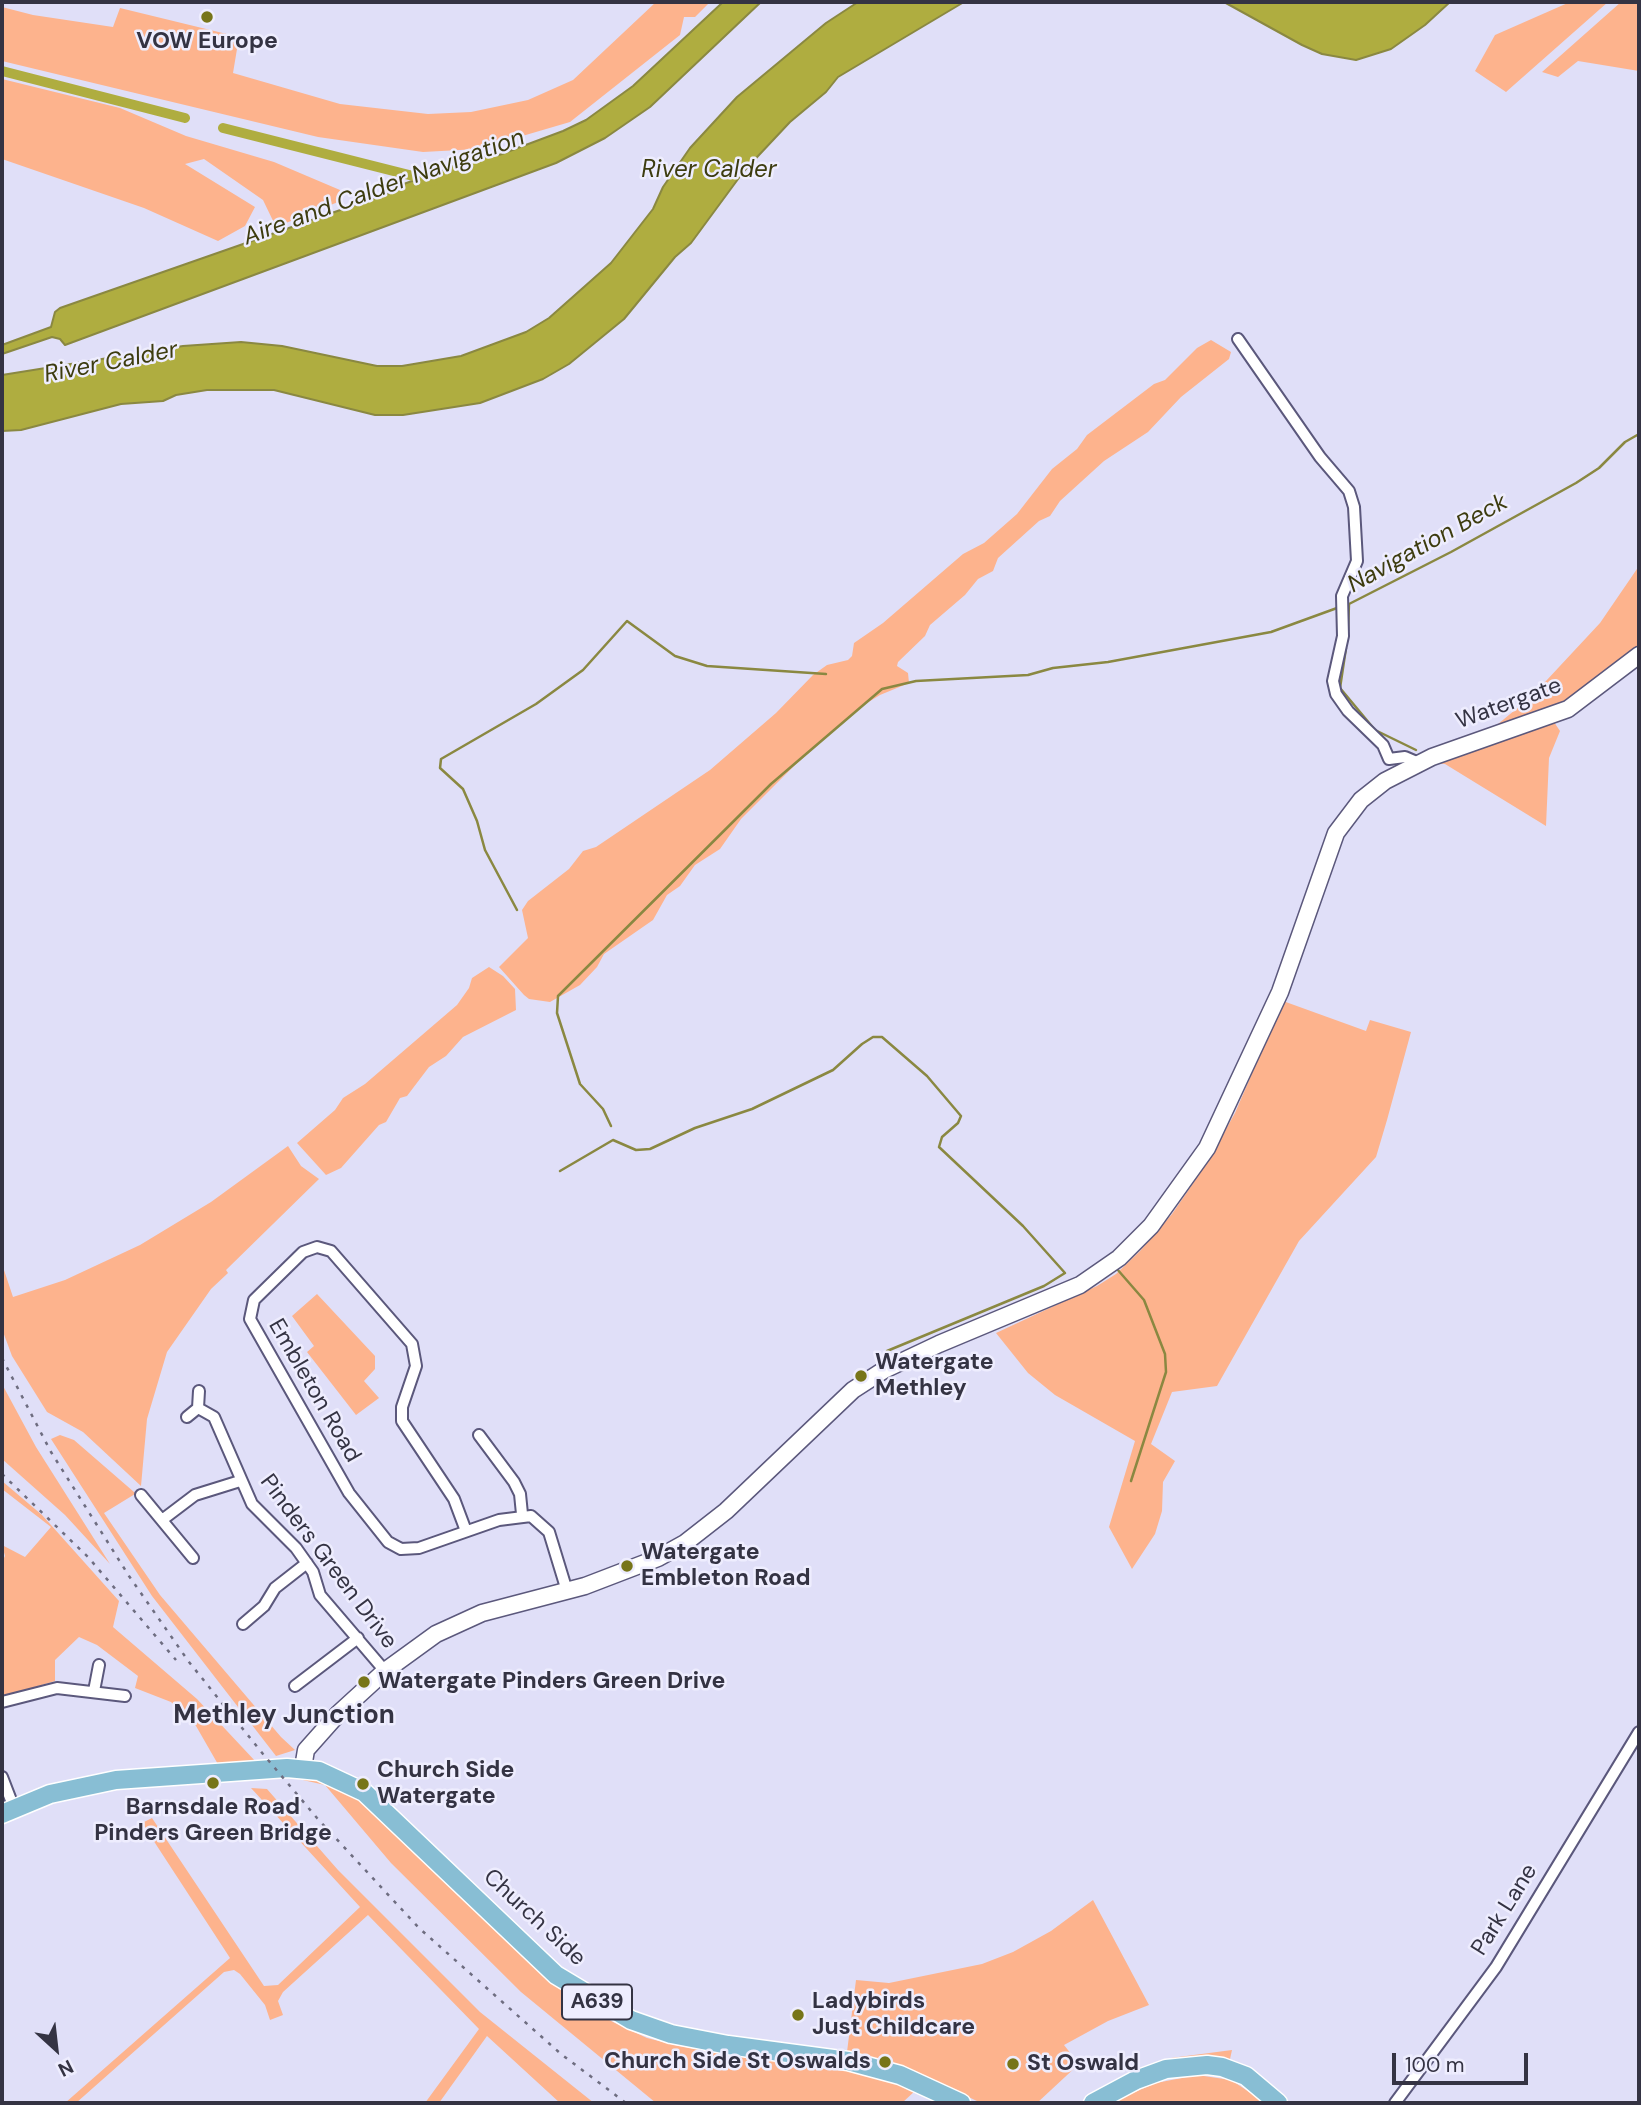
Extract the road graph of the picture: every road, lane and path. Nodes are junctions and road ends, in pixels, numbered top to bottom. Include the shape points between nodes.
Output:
1 (1238, 339) dead end
2 (1639, 655) edge
3 (1389, 759) junction
4 (1419, 763) junction
5 (1385, 781) junction
6 (199, 1391) dead end
7 (198, 1408) junction
8 (187, 1418) dead end
9 (479, 1435) dead end
10 (240, 1481) junction
11 (141, 1495) dead end
12 (522, 1514) junction
13 (162, 1520) junction
14 (466, 1531) junction
15 (192, 1559) dead end
16 (307, 1563) junction
17 (567, 1591) junction
18 (243, 1624) dead end
19 (358, 1638) junction
20 (99, 1665) dead end
21 (385, 1671) junction
22 (296, 1686) dead end
23 (94, 1690) junction
24 (125, 1696) dead end
25 (2, 1702) edge
26 (1639, 1732) edge
27 (303, 1768) junction
28 (2, 1777) edge
29 (8, 1811) edge
30 (961, 2103) edge
31 (1093, 2103) edge
32 (1278, 2103) edge
33 (1395, 2103) edge

1 - 3 street via 1349,491 1357,561 1342,596 1343,635 1333,681 1342,704 1383,745
2 - 4 main road, Watergate via 1568,709
3 - 4 street via 1405,757
3 - 5 street
4 - 5 main road, Watergate
5 - 17 main road, Watergate via 1361,800 1336,833 1276,1003 1207,1148 1178,1192 1135,1242 1080,1285 884,1370 842,1399 726,1511 685,1543 628,1572
6 - 7 street
7 - 8 street
7 - 10 street, Pinders Green Drive via 214,1417
9 - 12 street via 514,1482
10 - 13 street via 195,1495
10 - 16 street, Pinders Green Drive via 252,1504
11 - 13 street
12 - 14 street, Embleton Road
12 - 17 street via 539,1520 549,1532
13 - 15 street
14 - 14 street, Embleton Road via 419,1548 401,1549 388,1542 332,1468 250,1319 254,1300 303,1252 317,1247 331,1251 412,1344 416,1366 402,1421 454,1499
16 - 18 street via 275,1588 264,1606
16 - 19 street, Pinders Green Drive via 320,1595
17 - 21 main road, Watergate via 461,1621
19 - 21 street, Pinders Green Drive
19 - 22 street
20 - 23 street
21 - 27 main road, Watergate via 313,1741 304,1754
23 - 24 street
23 - 25 street via 57,1688
26 - 33 street, Park Lane via 1496,1967
27 - 29 main road, A639 via 116,1780 50,1794
27 - 30 main road, Church Side / A639 via 333,1776 364,1792 556,1975 631,2020 671,2034 728,2045 848,2061 900,2075
28 - 29 street
31 - 32 main road via 1166,2069 1207,2065 1246,2076

